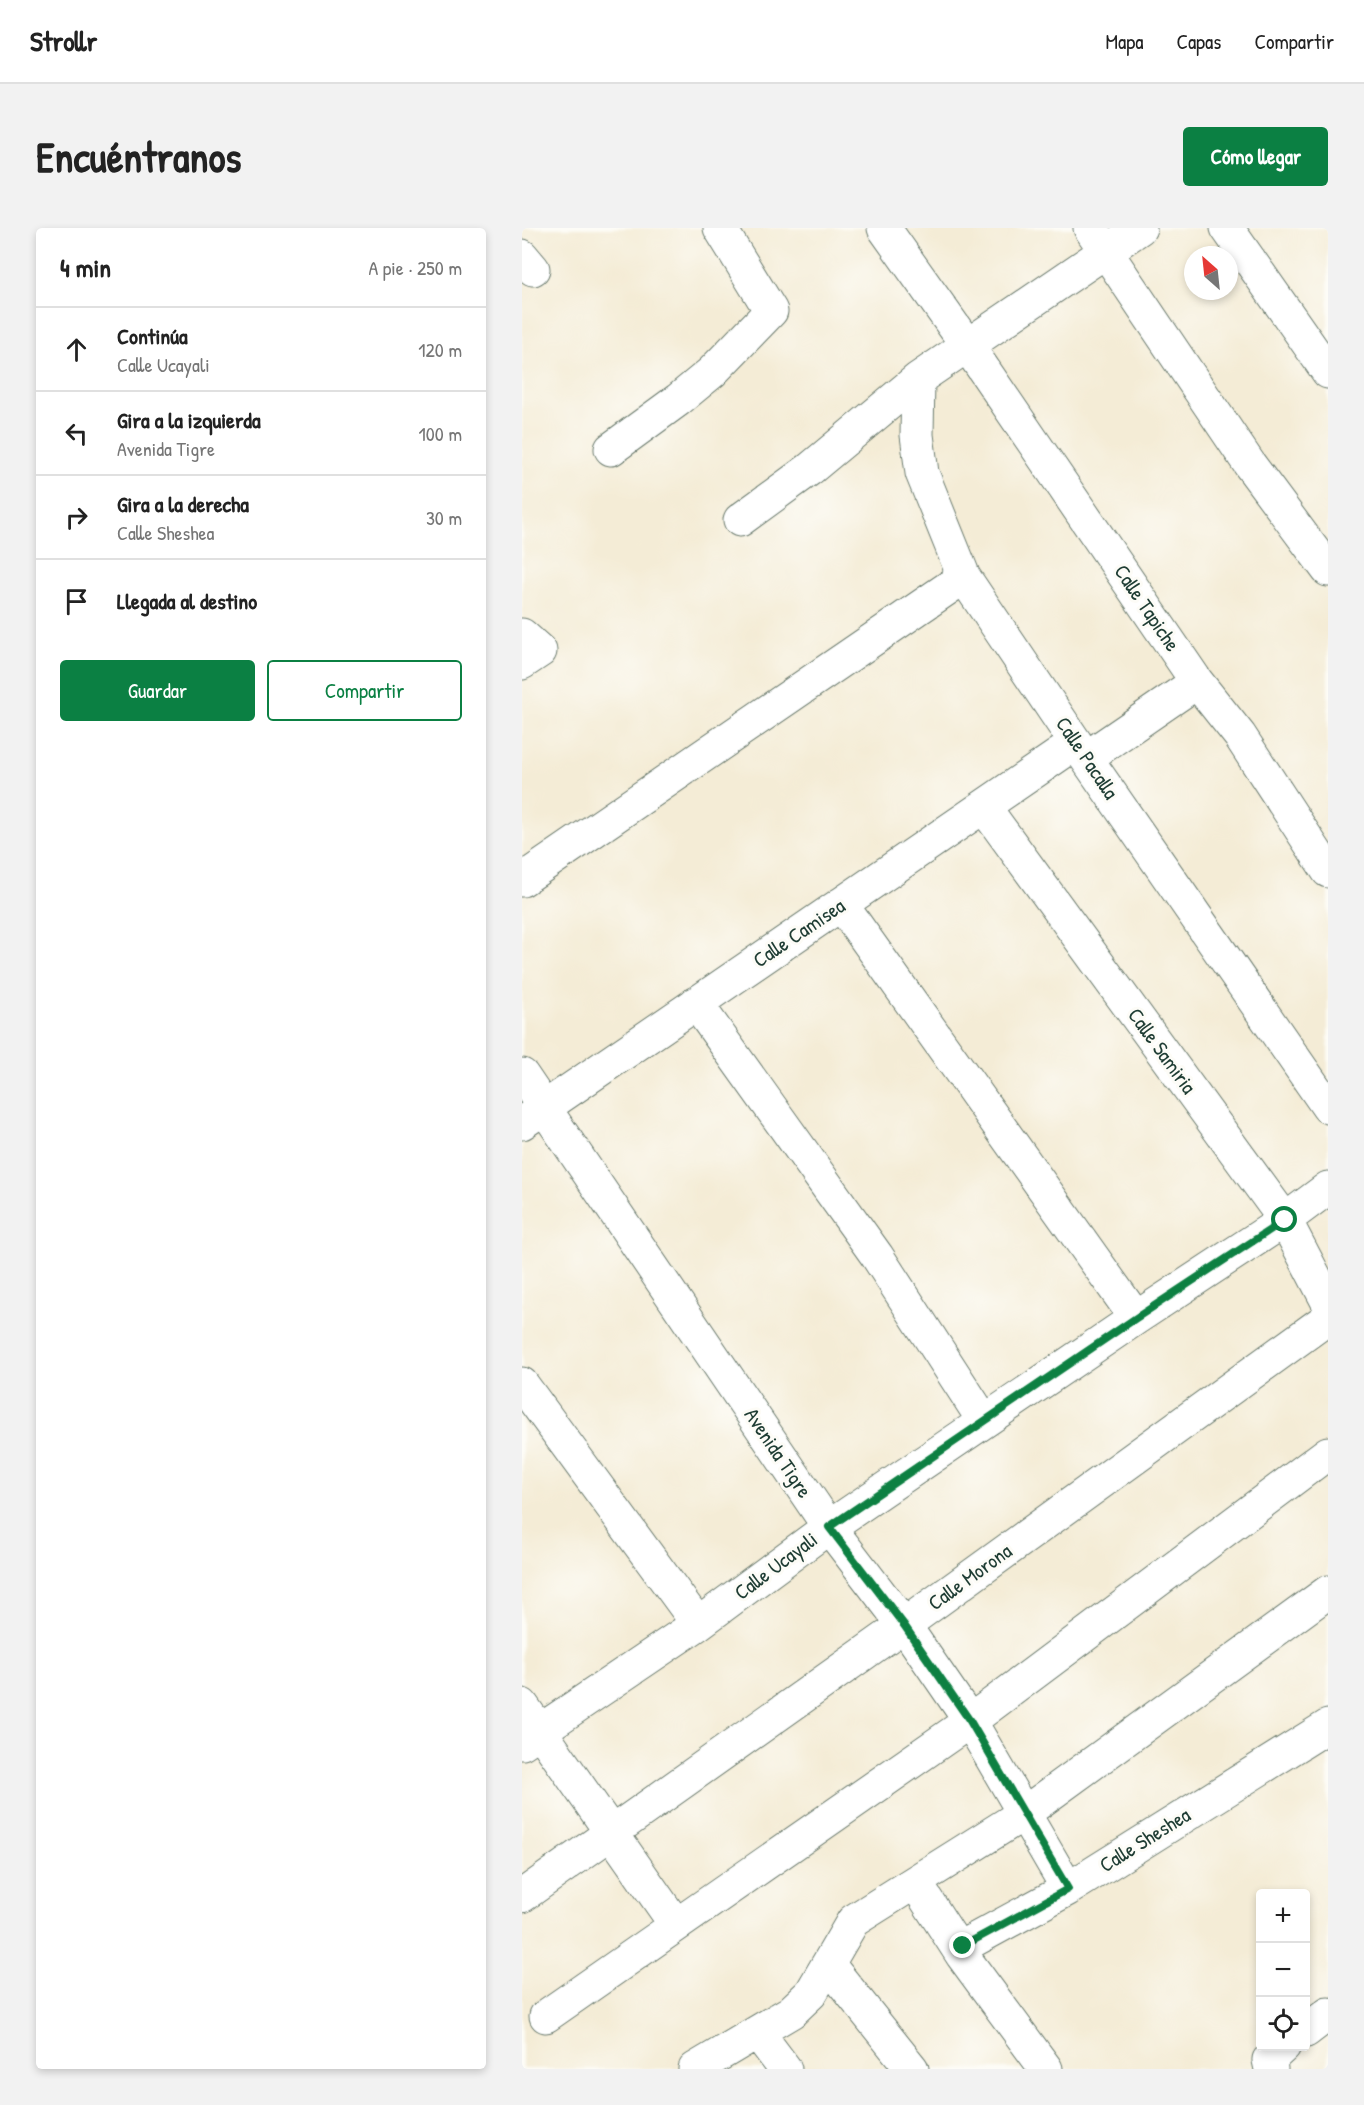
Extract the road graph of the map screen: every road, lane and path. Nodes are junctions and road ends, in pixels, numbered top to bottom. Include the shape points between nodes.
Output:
1 (720, 228) edge
2 (884, 228) edge
3 (1140, 228) edge
4 (1227, 228) edge
5 (1098, 240) edge
6 (967, 345) junction
7 (1328, 372) edge
8 (918, 379) junction
9 (611, 449) dead end
10 (740, 520) dead end
11 (1328, 570) edge
12 (964, 577) junction
13 (522, 635) edge
14 (522, 663) edge
15 (1197, 682) junction
16 (1081, 750) junction
17 (984, 807) junction
18 (1328, 871) edge
19 (522, 880) edge
20 (841, 904) junction
21 (696, 1003) junction
22 (522, 1075) edge
23 (1328, 1107) edge
24 (533, 1116) edge
25 (1328, 1188) edge
26 (1285, 1220) junction
27 (1328, 1302) edge
28 (1136, 1318) junction
29 (1328, 1318) edge
30 (522, 1384) edge
31 (984, 1421) junction
32 (1328, 1454) edge
33 (829, 1527) junction
34 (1328, 1592) edge
35 (698, 1624) junction
36 (904, 1625) junction
37 (970, 1721) junction
38 (528, 1726) edge
39 (1328, 1726) edge
40 (1023, 1814) junction
41 (611, 1833) junction
42 (915, 1882) junction
43 (1068, 1889) junction
44 (522, 1896) edge
45 (676, 1925) junction
46 (960, 1950) junction
47 (828, 1964) junction
48 (1328, 2014) edge
49 (546, 2016) dead end
50 (1310, 2027) edge
51 (758, 2033) junction
52 (1279, 2051) edge
53 (695, 2069) edge
54 (785, 2069) edge
55 (912, 2069) edge
56 (1046, 2069) edge
57 (1271, 2069) edge

1 - 9 street via 771,311 712,372
2 - 6 street, Calle Tapiche
3 - 5 street
4 - 7 street
5 - 6 street
5 - 11 street via 1250,465
6 - 8 street
6 - 15 street, Calle Tapiche
8 - 10 street via 810,469
8 - 12 street, Calle Pacalla via 917,435 922,472
12 - 16 street, Calle Pacalla
12 - 19 street
13 - 14 street via 540,651
15 - 16 street, Calle Camisea
15 - 18 street, Calle Tapiche via 1240,736
16 - 17 street, Calle Camisea
16 - 23 street, Calle Pacalla
17 - 20 street, Calle Camisea
17 - 26 street, Calle Samiria
20 - 21 street, Calle Camisea
20 - 28 street
21 - 24 street, Calle Camisea
21 - 31 street via 877,1256
22 - 24 street, Avenida Tigre
24 - 33 street, Avenida Tigre
25 - 26 street, Calle Ucayali
26 - 27 street, Calle Samiria
26 - 28 street, Calle Ucayali
28 - 31 street, Calle Ucayali
29 - 36 street, Calle Morona
30 - 35 street
31 - 33 street, Calle Ucayali
32 - 37 street
33 - 35 street, Calle Ucayali
33 - 36 street, Avenida Tigre
34 - 40 street
35 - 38 street, Calle Ucayali
36 - 37 street, Avenida Tigre
36 - 41 street, Calle Morona
37 - 40 street, Avenida Tigre
37 - 45 street
38 - 41 street
39 - 43 street, Calle Sheshea
40 - 42 street
40 - 43 street, Avenida Tigre
41 - 44 street, Calle Morona
41 - 45 street
42 - 46 street
42 - 47 street via 853,1921
43 - 46 street, Calle Sheshea
45 - 49 street
46 - 56 street
47 - 51 street via 811,1993 798,2006
47 - 55 street
48 - 50 street
51 - 53 street
51 - 54 street
52 - 57 street via 1269,2060

